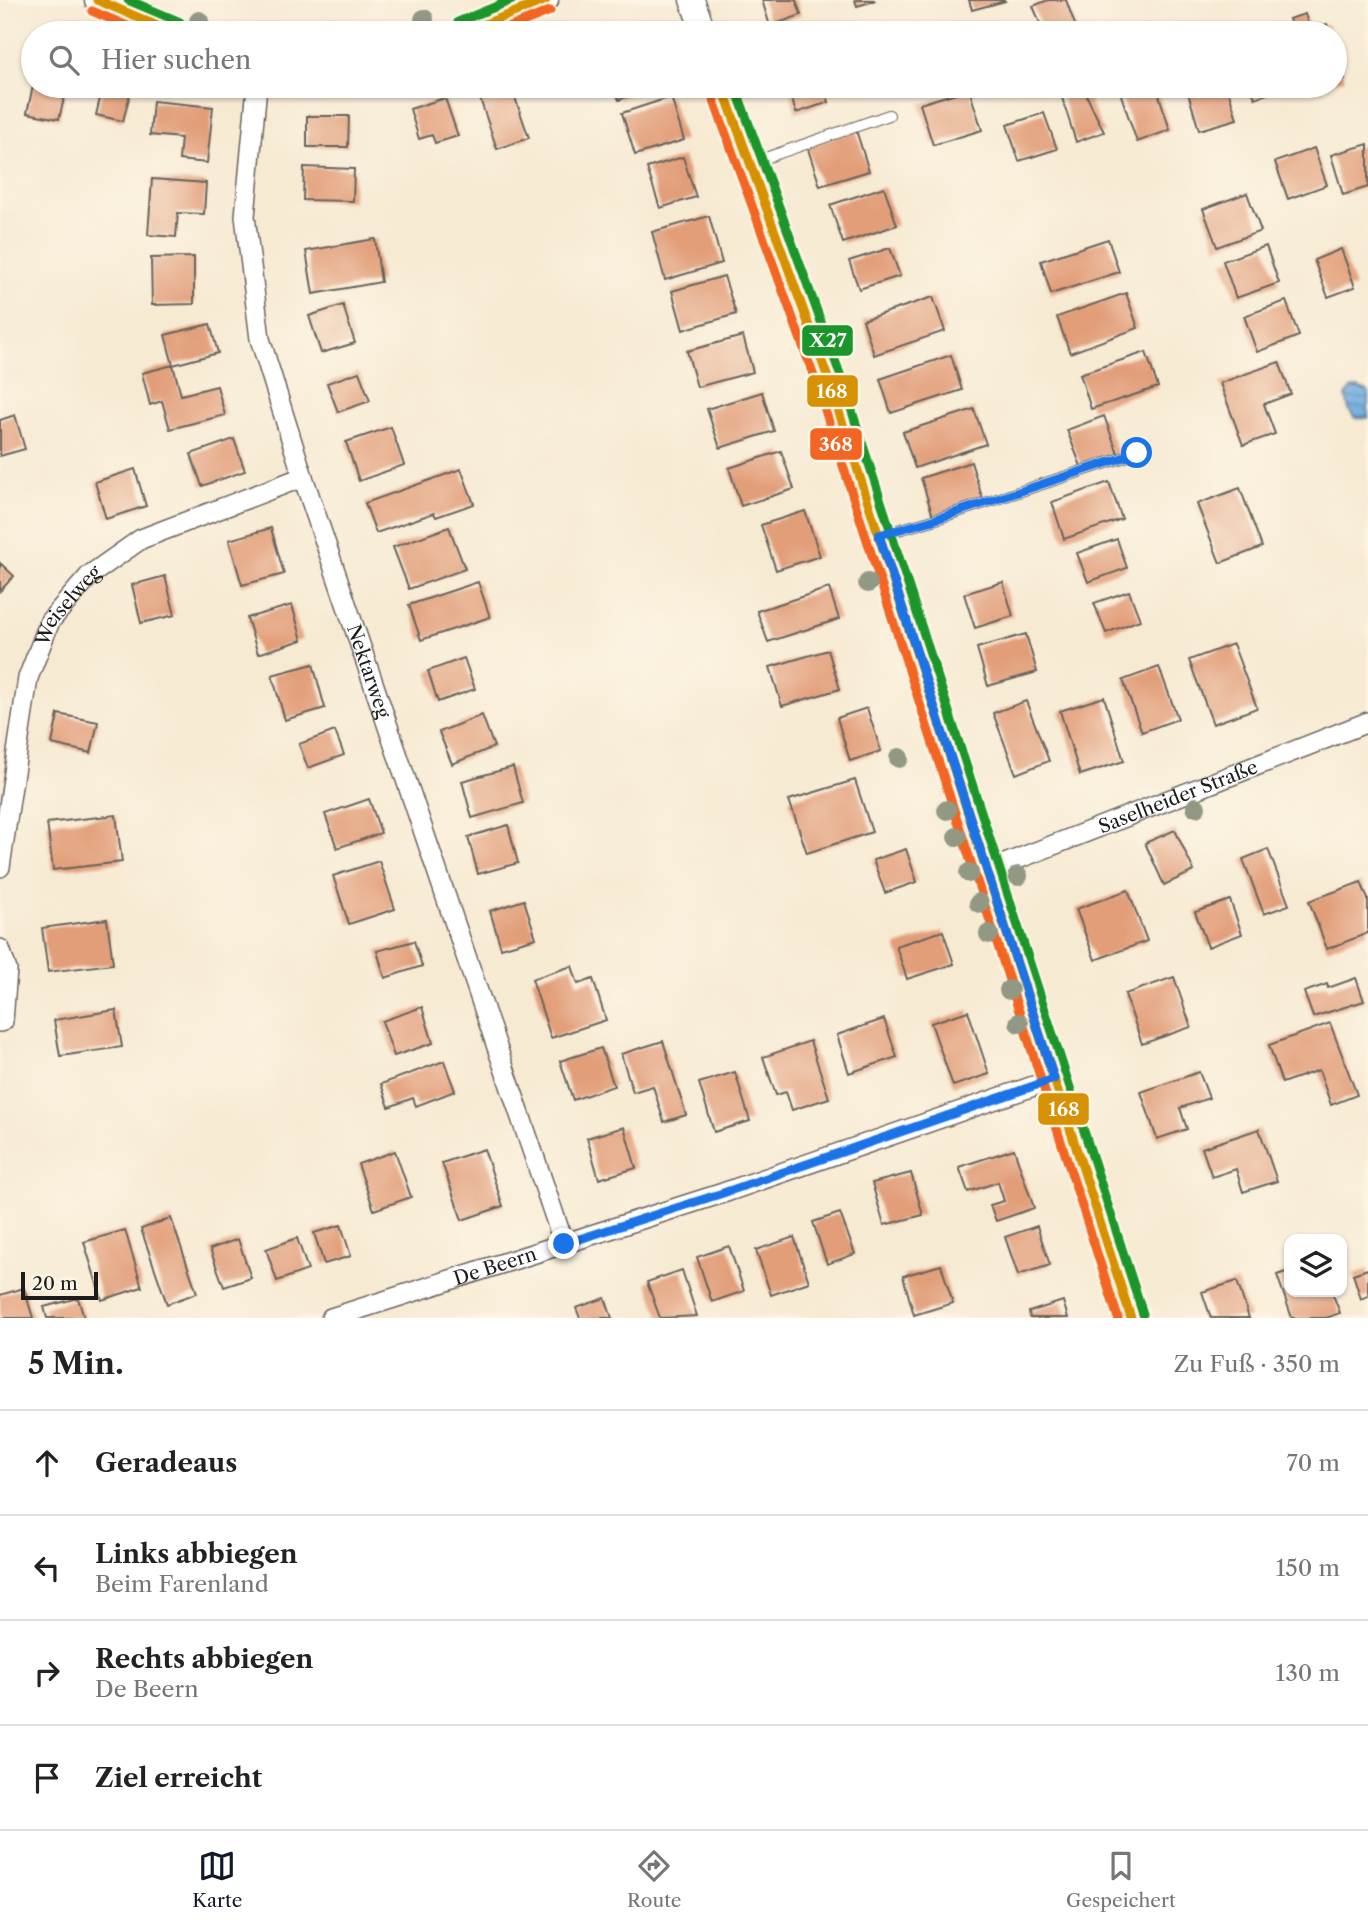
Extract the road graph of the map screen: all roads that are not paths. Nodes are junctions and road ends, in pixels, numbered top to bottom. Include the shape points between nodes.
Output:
1 (546, 0) edge
2 (692, 0) edge
3 (113, 3) edge
4 (150, 21) edge
5 (493, 21) edge
6 (700, 21) edge
7 (256, 98) edge
8 (726, 98) edge
9 (889, 115) dead end
10 (750, 163) junction
11 (1137, 453) dead end
12 (303, 477) junction
13 (879, 535) junction
14 (1368, 722) edge
15 (0, 867) edge
16 (987, 871) junction
17 (0, 949) edge
18 (0, 1022) edge
19 (1054, 1079) junction
20 (564, 1244) junction
21 (331, 1318) edge
22 (1131, 1318) edge

1 - 5 street
2 - 6 street
3 - 4 street
7 - 12 street, Nektarweg via 245,216 260,339
8 - 10 street
9 - 10 lane
10 - 13 street
11 - 13 lane
12 - 15 street, Weiselweg via 141,539 90,575 50,621 28,678
12 - 20 street, Nektarweg
13 - 16 street
14 - 16 street, Saselheider Straße
16 - 19 street
17 - 18 street via 7,970
19 - 20 street, De Beern
19 - 22 street
20 - 21 street, De Beern

